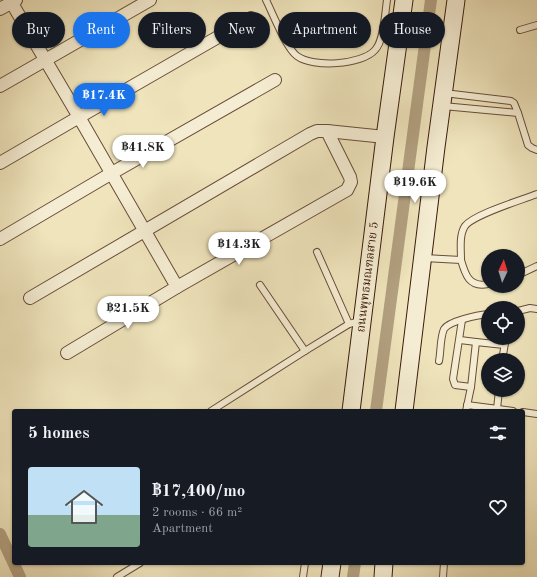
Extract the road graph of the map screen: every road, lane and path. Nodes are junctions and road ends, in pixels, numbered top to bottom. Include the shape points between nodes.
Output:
1 (150, 0) edge
2 (266, 0) edge
3 (387, 0) edge
4 (404, 0) edge
5 (456, 0) edge
6 (12, 1) edge
7 (0, 9) edge
8 (537, 26) edge
9 (520, 30) dead end
10 (214, 39) edge
11 (44, 60) junction
12 (276, 80) dead end
13 (0, 86) edge
14 (443, 99) junction
15 (518, 113) junction
16 (79, 117) junction
17 (327, 131) junction
18 (384, 137) junction
19 (537, 150) edge
20 (0, 163) edge
21 (112, 173) junction
22 (537, 194) edge
23 (145, 230) junction
24 (0, 239) edge
25 (316, 252) dead end
26 (423, 258) junction
27 (461, 260) junction
28 (537, 266) edge
29 (525, 272) edge
30 (260, 284) dead end
31 (481, 284) edge
32 (177, 287) junction
33 (30, 298) dead end
34 (525, 309) edge
35 (537, 309) edge
36 (481, 315) edge
37 (462, 320) junction
38 (356, 322) junction
39 (460, 340) junction
40 (481, 341) edge
41 (476, 342) junction
42 (305, 351) junction
43 (67, 353) dead end
44 (439, 360) dead end
45 (471, 388) junction
46 (498, 397) edge
47 (467, 408) edge
48 (214, 409) edge
49 (352, 409) edge
50 (404, 409) edge
51 (497, 409) joint
52 (525, 412) edge
53 (537, 414) edge
54 (137, 565) edge
55 (305, 565) edge
56 (332, 565) edge
57 (384, 565) edge
58 (444, 565) edge
59 (118, 577) edge
60 (303, 577) edge
61 (330, 577) edge
62 (382, 577) edge
63 (443, 577) edge

1 - 11 street
2 - 3 lane via 287,44 296,56 318,64 328,64 355,60 376,50 381,37
4 - 18 main road, ถนนพุทธมณฑลสาย 5
5 - 14 main road
6 - 7 street
6 - 11 street
8 - 9 lane
10 - 16 street
11 - 13 street
11 - 16 street
12 - 21 street
14 - 15 lane
14 - 15 lane via 511,101
14 - 26 main road
15 - 19 lane via 528,145
16 - 20 street
16 - 21 street
17 - 18 street
17 - 23 street via 317,131 302,138
17 - 32 street via 350,177 351,182 347,190
18 - 38 main road, ถนนพุทธมณฑลสาย 5
21 - 23 street
21 - 24 street
22 - 27 lane via 466,224 461,240
23 - 32 street
23 - 33 street
25 - 38 lane
26 - 27 lane
26 - 50 main road
27 - 31 lane via 468,278 473,283
28 - 29 lane
30 - 42 lane
32 - 43 street
34 - 35 lane
36 - 37 lane
37 - 39 lane
37 - 44 lane via 444,329
38 - 42 lane
38 - 49 main road, ถนนพุทธมณฑลสาย 5
39 - 41 lane
39 - 45 lane via 454,382 455,385
40 - 41 lane
41 - 45 lane
42 - 48 lane
45 - 47 lane
46 - 51 lane
47 - 51 lane
52 - 53 lane
54 - 59 lane
55 - 60 lane
56 - 61 main road
57 - 62 main road
58 - 63 lane

